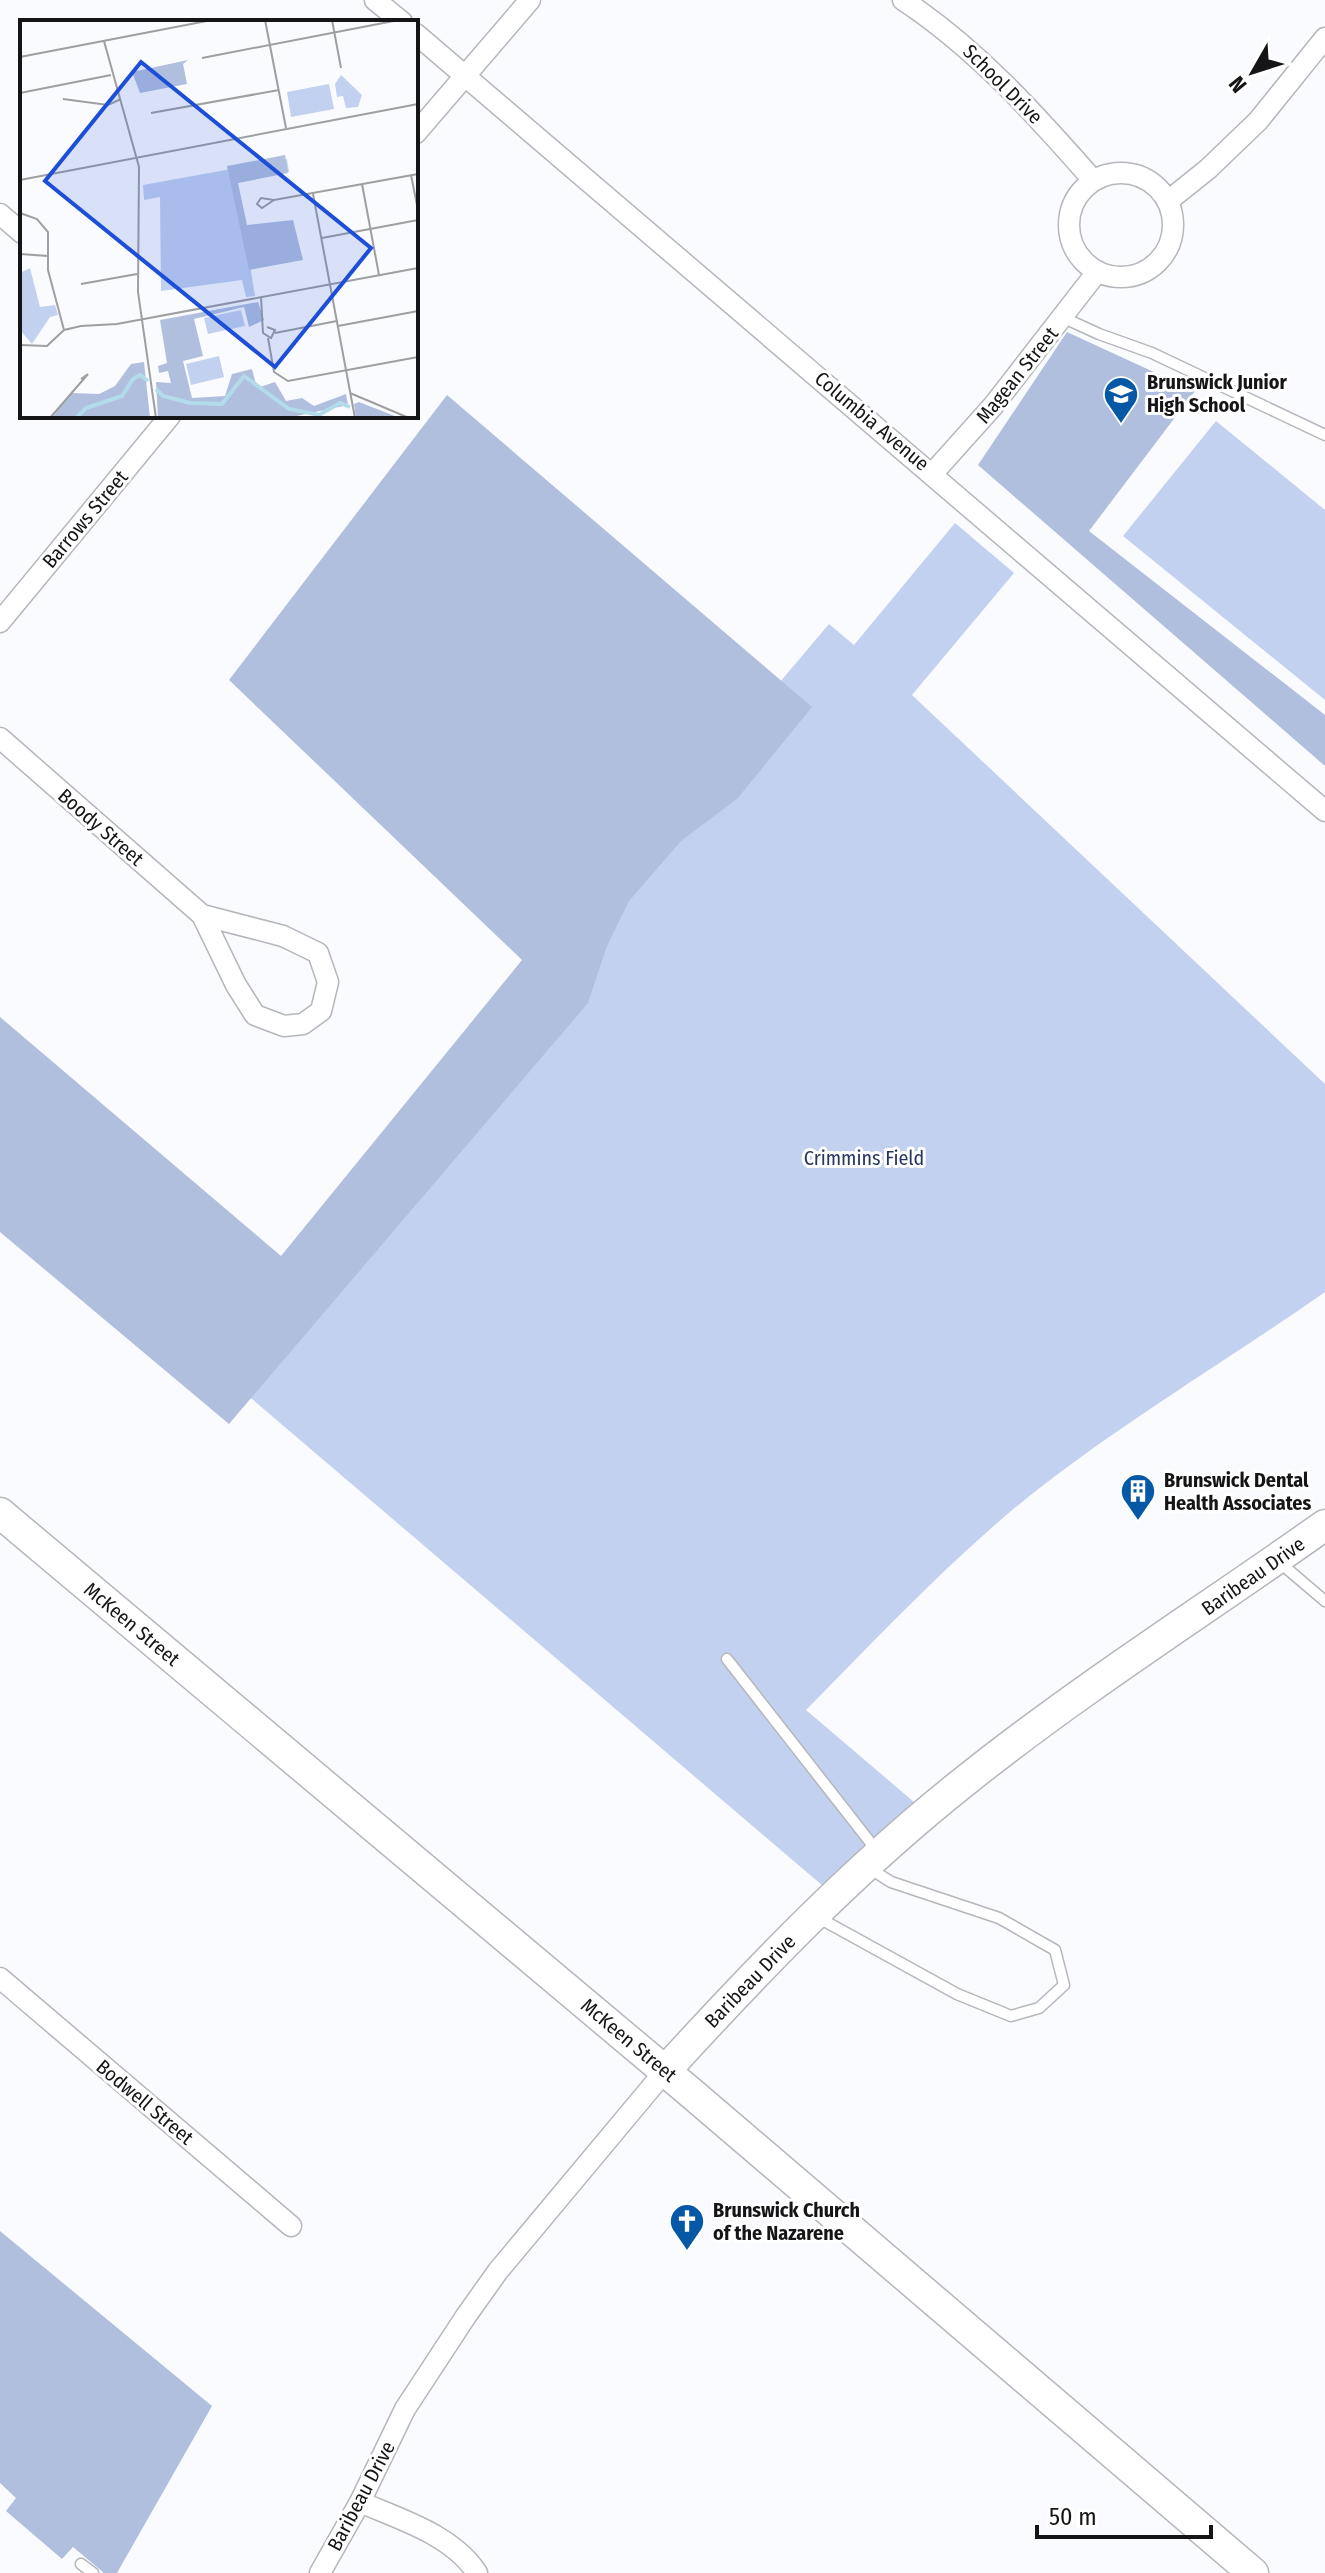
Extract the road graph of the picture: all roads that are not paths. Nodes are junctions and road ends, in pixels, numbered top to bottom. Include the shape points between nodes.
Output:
1 (375, 0) edge
2 (530, 0) edge
3 (903, 0) edge
4 (400, 20) edge
5 (418, 36) edge
6 (1325, 38) edge
7 (466, 76) junction
8 (418, 131) edge
9 (1093, 180) junction
10 (1168, 201) junction
11 (0, 214) edge
12 (20, 231) edge
13 (1097, 272) junction
14 (1064, 318) junction
15 (168, 418) edge
16 (1325, 435) edge
17 (933, 473) junction
18 (0, 622) edge
19 (0, 738) edge
20 (1325, 811) edge
21 (202, 915) junction
22 (0, 1513) edge
23 (1325, 1525) edge
24 (1276, 1560) junction
25 (1325, 1601) edge
26 (727, 1659) dead end
27 (871, 1859) junction
28 (813, 1915) junction
29 (0, 1978) edge
30 (665, 2071) junction
31 (291, 2226) dead end
32 (360, 2502) junction
33 (81, 2564) dead end
34 (93, 2573) edge
35 (320, 2573) edge
36 (477, 2573) edge
37 (1253, 2573) edge

1 - 4 street
2 - 7 street
3 - 9 street, School Drive via 951,33
5 - 7 street, Columbia Avenue
6 - 10 street via 1251,128
7 - 8 street
7 - 17 street, Columbia Avenue
9 - 10 street via 1113,173 1137,175
9 - 13 street via 1072,205 1068,226 1079,257
10 - 13 street via 1172,239 1159,262 1135,276
11 - 12 street
13 - 14 street, Magean Street
14 - 16 lane via 1152,353
14 - 17 street, Magean Street
15 - 18 street, Barrows Street
17 - 20 street, Columbia Avenue
19 - 21 street, Boody Street
21 - 21 street, Boody Street via 255,1015 284,1026 303,1024 321,1011 328,982 318,953 283,936
22 - 30 street, McKeen Street
23 - 24 street, Baribeau Drive
24 - 25 lane
24 - 27 street, Baribeau Drive via 1055,1712
26 - 27 lane
27 - 28 street, Baribeau Drive
27 - 28 lane via 891,1882 999,1918 1055,1950 1064,1985 1039,2008 1011,2016 957,1994
28 - 30 street, Baribeau Drive
29 - 31 street, Bodwell Street
30 - 32 street, Baribeau Drive via 466,2316 405,2409
30 - 37 street, McKeen Street
32 - 35 street, Baribeau Drive
32 - 36 street via 455,2548
33 - 34 lane

